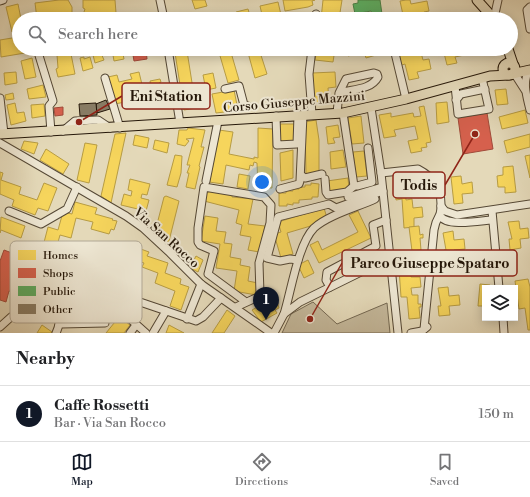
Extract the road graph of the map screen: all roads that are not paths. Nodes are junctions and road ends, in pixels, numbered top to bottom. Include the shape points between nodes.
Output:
1 (0, 0) edge
2 (4, 0) edge
3 (160, 0) edge
4 (477, 0) edge
5 (498, 0) edge
6 (530, 7) edge
7 (163, 12) edge
8 (488, 12) edge
9 (496, 12) edge
10 (530, 30) edge
11 (39, 56) edge
12 (169, 56) edge
13 (311, 56) edge
14 (396, 56) edge
15 (505, 56) edge
16 (508, 56) edge
17 (509, 68) junction
18 (530, 70) edge
19 (486, 77) junction
20 (105, 78) dead end
21 (455, 86) junction
22 (243, 87) dead end
23 (225, 89) dead end
24 (485, 89) junction
25 (525, 90) junction
26 (340, 93) junction
27 (0, 98) edge
28 (406, 100) junction
29 (456, 100) junction
30 (248, 106) junction
31 (371, 108) junction
32 (530, 110) edge
33 (340, 113) junction
34 (304, 115) junction
35 (276, 116) junction
36 (249, 118) junction
37 (218, 121) junction
38 (180, 123) junction
39 (120, 128) junction
40 (51, 132) junction
41 (2, 134) edge
42 (0, 143) edge
43 (368, 148) dead end
44 (381, 173) junction
45 (301, 175) junction
46 (205, 184) junction
47 (353, 184) junction
48 (77, 187) junction
49 (280, 189) dead end
50 (383, 191) junction
51 (348, 197) dead end
52 (530, 204) edge
53 (441, 206) junction
54 (9, 211) dead end
55 (492, 211) junction
56 (441, 217) junction
57 (386, 220) junction
58 (491, 220) junction
59 (298, 260) junction
60 (390, 264) junction
61 (200, 284) junction
62 (499, 285) edge
63 (330, 287) junction
64 (221, 298) junction
65 (246, 302) junction
66 (142, 303) edge
67 (236, 308) junction
68 (166, 311) junction
69 (284, 314) junction
70 (187, 319) junction
71 (503, 321) edge
72 (105, 323) dead end
73 (61, 324) joint
74 (136, 325) joint
75 (56, 333) edge
76 (130, 333) edge
77 (146, 333) edge
78 (153, 333) edge
79 (271, 333) edge
80 (274, 333) edge
81 (398, 333) edge
82 (411, 333) edge
83 (504, 333) edge

1 - 2 street
3 - 7 street
4 - 8 main road
5 - 9 street
6 - 10 street via 527,10
11 - 40 street via 53,101 49,106
12 - 38 street
13 - 34 street
14 - 28 street
15 - 17 main road
16 - 17 main road
17 - 18 main road, Corso Giuseppe Mazzini
17 - 19 main road, Corso Giuseppe Mazzini
17 - 25 street
18 - 25 street via 526,75
19 - 21 main road, Corso Giuseppe Mazzini
19 - 24 street
20 - 39 street
21 - 28 main road, Corso Giuseppe Mazzini
21 - 29 street
22 - 30 street
23 - 30 street via 239,86 244,104
24 - 29 street via 461,94
24 - 29 street via 489,109 458,114
25 - 32 street
26 - 26 street via 375,83 377,74 346,80
26 - 33 street
27 - 41 street
28 - 31 main road, Corso Giuseppe Mazzini
30 - 36 street
31 - 33 main road, Corso Giuseppe Mazzini
31 - 44 street
33 - 34 main road, Corso Giuseppe Mazzini
33 - 47 street
34 - 35 main road, Corso Giuseppe Mazzini
34 - 35 street via 297,144 281,145 277,145
34 - 45 street
35 - 36 main road, Corso Giuseppe Mazzini
36 - 37 main road, Corso Giuseppe Mazzini
37 - 38 main road, Corso Giuseppe Mazzini
37 - 46 street
38 - 39 main road, Corso Giuseppe Mazzini
39 - 40 main road, Corso Giuseppe Mazzini
40 - 41 main road, Corso Giuseppe Mazzini
42 - 48 street, Via San Rocco
43 - 47 street via 372,182
44 - 50 street
44 - 53 street via 418,169 439,187
45 - 47 street via 305,178 324,176 328,195 347,192
45 - 49 street via 299,184
46 - 65 street via 198,236 200,245 214,251 208,274
46 - 65 street via 264,197 271,205 270,223 259,263 260,294
48 - 54 street via 66,209 41,224
48 - 61 street, Via San Rocco via 143,228
50 - 51 street
50 - 57 street
50 - 59 street via 314,228
50 - 59 street via 336,208 329,204 278,217 267,258 280,261
52 - 55 street via 496,208
53 - 55 street via 445,211 457,215
53 - 56 street
55 - 58 street
56 - 58 street via 456,222
56 - 82 street via 435,222 435,246 425,329
57 - 60 street
57 - 63 street via 373,225 376,246 327,272 326,280
58 - 62 street
59 - 69 street
60 - 63 street via 365,270
60 - 81 street
61 - 64 street, Via San Rocco
61 - 70 street
63 - 69 street via 293,306
64 - 67 street, Via San Rocco
64 - 70 street via 199,320
65 - 67 street
66 - 68 street
67 - 79 street, Via San Rocco
68 - 70 street
68 - 78 street
69 - 80 street
71 - 83 street
72 - 73 street
73 - 75 street
74 - 76 street
74 - 77 street

